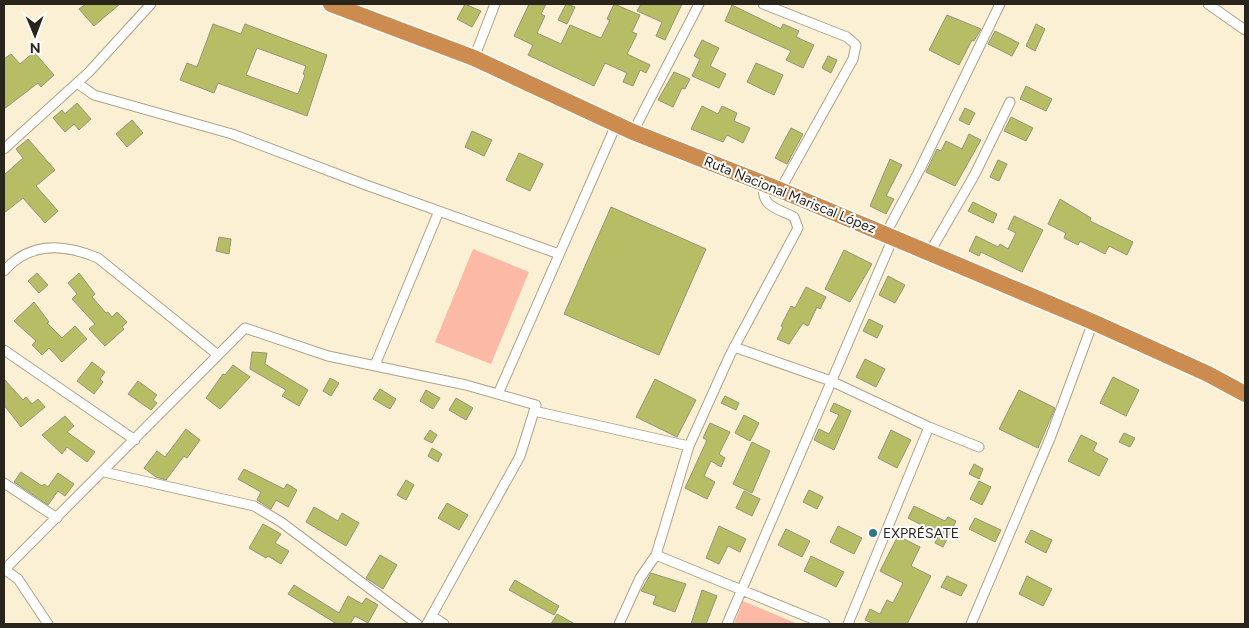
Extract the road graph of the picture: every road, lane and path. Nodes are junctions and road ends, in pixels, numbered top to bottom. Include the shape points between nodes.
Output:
1 (151, 4) edge
2 (331, 4) edge
3 (495, 4) edge
4 (699, 4) edge
5 (763, 4) edge
6 (1000, 4) edge
7 (1208, 4) edge
8 (1245, 30) edge
9 (474, 58) junction
10 (77, 83) junction
11 (1010, 102) dead end
12 (616, 125) junction
13 (633, 132) junction
14 (4, 149) edge
15 (764, 184) junction
16 (780, 190) junction
17 (439, 212) junction
18 (889, 236) junction
19 (930, 252) junction
20 (559, 254) junction
21 (4, 271) edge
22 (1093, 322) junction
23 (734, 347) junction
24 (4, 350) edge
25 (218, 355) junction
26 (375, 365) junction
27 (831, 381) junction
28 (498, 394) junction
29 (1245, 394) edge
30 (534, 412) junction
31 (929, 428) junction
32 (135, 440) junction
33 (689, 446) junction
34 (979, 447) dead end
35 (104, 472) junction
36 (4, 483) edge
37 (57, 518) junction
38 (656, 555) junction
39 (4, 569) edge
40 (741, 589) junction
41 (430, 620) edge
42 (48, 624) edge
43 (417, 624) edge
44 (444, 624) edge
45 (619, 624) edge
46 (727, 624) edge
47 (825, 624) edge
48 (848, 624) edge
49 (970, 624) edge

1 - 10 street
2 - 9 highway, Ruta Nacional Mariscal López
3 - 9 street
4 - 13 street
5 - 16 street via 847,37 856,45 853,59
6 - 18 street
7 - 8 street
9 - 12 highway, Ruta Nacional Mariscal López
10 - 14 street
10 - 17 street via 94,95 232,134
11 - 19 street via 975,174
12 - 13 highway, Ruta Nacional Mariscal López
12 - 20 street
13 - 15 highway, Ruta Nacional Mariscal López
15 - 16 highway, Ruta Nacional Mariscal López
15 - 23 street via 762,195 766,203 794,217 798,228
16 - 18 highway, Ruta Nacional Mariscal López
17 - 20 street
17 - 26 street
18 - 19 highway, Ruta Nacional Mariscal López
18 - 27 street
19 - 22 highway, Ruta Nacional Mariscal López
20 - 28 street
21 - 25 street via 19,257 44,248 75,248 98,258
22 - 29 highway, Ruta Nacional Mariscal López
22 - 49 street via 1051,436
23 - 27 street
23 - 33 street
24 - 32 street
25 - 26 street via 245,328 328,356
25 - 32 street
26 - 28 street
27 - 31 street
27 - 40 street
28 - 30 street via 536,405
30 - 33 street
30 - 41 street via 520,456
31 - 34 street
31 - 48 street
32 - 35 street
33 - 38 street
35 - 37 street
35 - 43 street via 254,506 281,522
36 - 37 street
37 - 39 street
38 - 40 street
38 - 45 street via 640,578
39 - 42 street via 18,579
40 - 46 street
40 - 47 street
41 - 44 street

